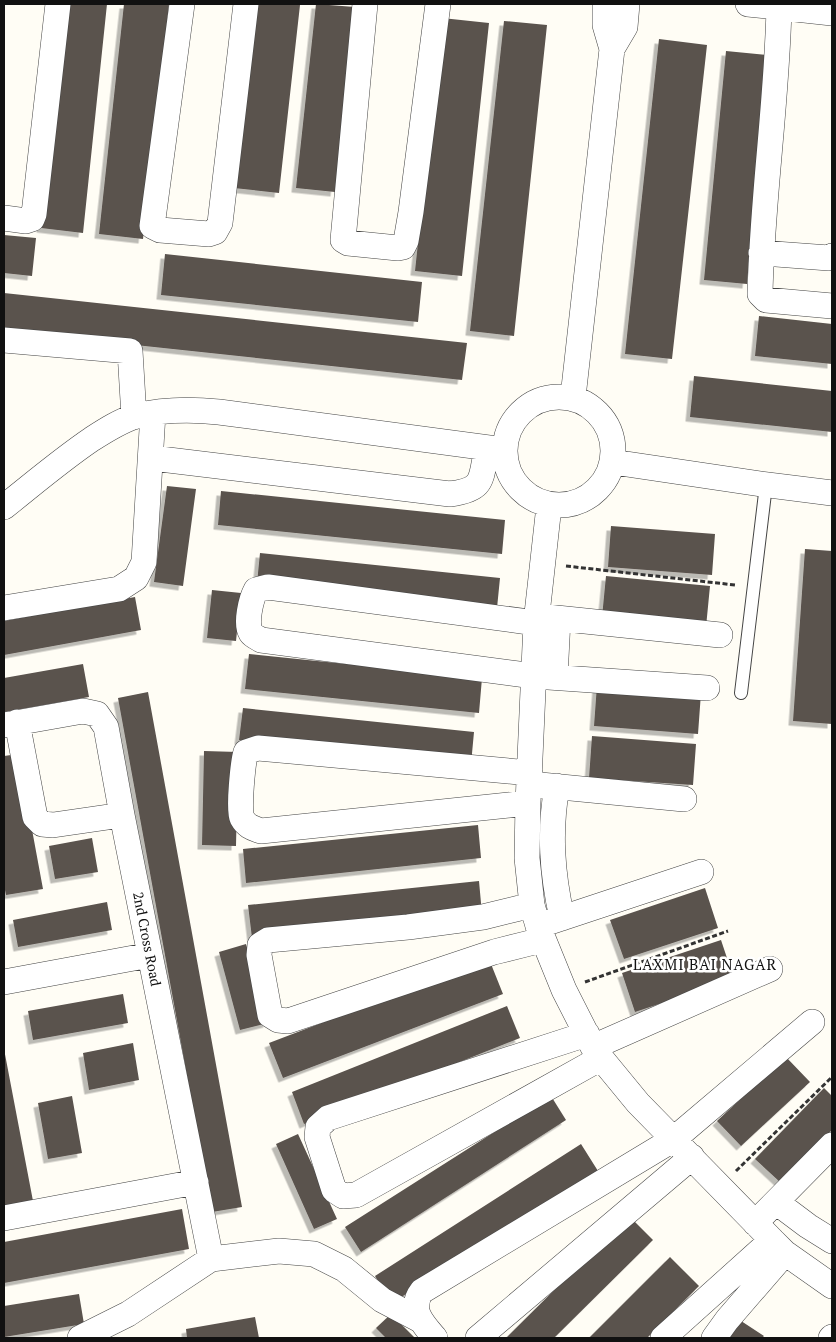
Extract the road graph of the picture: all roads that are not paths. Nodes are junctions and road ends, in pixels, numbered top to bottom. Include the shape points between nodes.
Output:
1 (58, 4) edge
2 (182, 4) edge
3 (246, 4) edge
4 (365, 4) edge
5 (438, 4) edge
6 (605, 4) edge
7 (627, 4) edge
8 (748, 4) edge
9 (779, 7) junction
10 (832, 14) edge
11 (612, 49) junction
12 (4, 218) edge
13 (761, 253) junction
14 (832, 256) edge
15 (832, 306) edge
16 (4, 340) edge
17 (573, 397) junction
18 (144, 415) junction
19 (495, 449) junction
20 (152, 458) junction
21 (613, 462) junction
22 (766, 485) junction
23 (832, 493) edge
24 (549, 506) junction
25 (4, 507) edge
26 (4, 608) edge
27 (544, 620) junction
28 (720, 635) dead end
29 (544, 676) junction
30 (707, 688) dead end
31 (741, 693) dead end
32 (10, 724) edge
33 (529, 786) junction
34 (557, 786) junction
35 (684, 800) dead end
36 (122, 815) junction
37 (701, 872) dead end
38 (562, 918) junction
39 (537, 924) junction
40 (150, 956) junction
41 (770, 969) dead end
42 (4, 982) edge
43 (812, 1022) dead end
44 (598, 1044) junction
45 (679, 1135) junction
46 (832, 1145) edge
47 (692, 1157) junction
48 (196, 1182) junction
49 (776, 1202) junction
50 (4, 1218) edge
51 (755, 1223) junction
52 (832, 1241) edge
53 (779, 1246) junction
54 (211, 1259) junction
55 (832, 1286) edge
56 (427, 1329) edge
57 (80, 1338) edge
58 (478, 1338) edge
59 (663, 1338) edge
60 (714, 1338) edge

1 - 12 street via 34,214 26,221
2 - 3 street via 152,226 160,230 210,234 220,223
4 - 5 street via 343,240 398,248 403,247 406,241 411,212
6 - 11 street via 605,25
7 - 11 street via 625,27
8 - 9 street
9 - 10 street
9 - 13 street
11 - 17 street
13 - 14 street
13 - 15 street via 760,294 766,300
16 - 18 street via 130,351
17 - 19 street via 560,395 536,401 520,414
17 - 21 street via 594,407 601,417 610,434
18 - 19 street via 187,409 219,412
18 - 20 street
18 - 25 street via 111,427 67,456
19 - 20 street via 474,489 450,494
19 - 24 street via 516,486 531,499
20 - 26 street via 144,562 136,578 118,589
21 - 22 street
21 - 24 street via 606,480 589,498 571,505
22 - 23 street
22 - 31 lane
24 - 27 street via 543,551
27 - 28 street
27 - 29 street
27 - 29 street via 268,587 256,590 248,625 251,634 261,640
29 - 30 street
29 - 33 street
32 - 36 street via 36,817 42,824
32 - 36 street, 2nd Cross Road via 83,711 97,714 106,727
33 - 33 street via 258,748 246,752 243,761 241,816 248,826 261,831
33 - 34 street
33 - 39 street via 527,858
34 - 35 street
34 - 38 street via 553,866
36 - 40 street, 2nd Cross Road
37 - 38 street
38 - 39 street
39 - 39 street via 483,917 268,940 260,946 258,955 270,1015 288,1021 494,952
39 - 44 street via 564,990
40 - 42 street
40 - 48 street, 2nd Cross Road
41 - 44 street
43 - 45 street
44 - 44 street via 328,1118 318,1127 317,1137 334,1190 343,1196 356,1195
44 - 45 street via 638,1103
45 - 47 street
45 - 56 street via 422,1291 416,1306
46 - 49 street
47 - 51 street
47 - 58 street
48 - 50 street
48 - 54 street, 2nd Cross Road
49 - 51 street
49 - 52 street
51 - 53 street
53 - 55 street
53 - 59 street
53 - 60 street
54 - 56 street via 280,1251 314,1254 344,1269 382,1300
54 - 57 street via 128,1314

